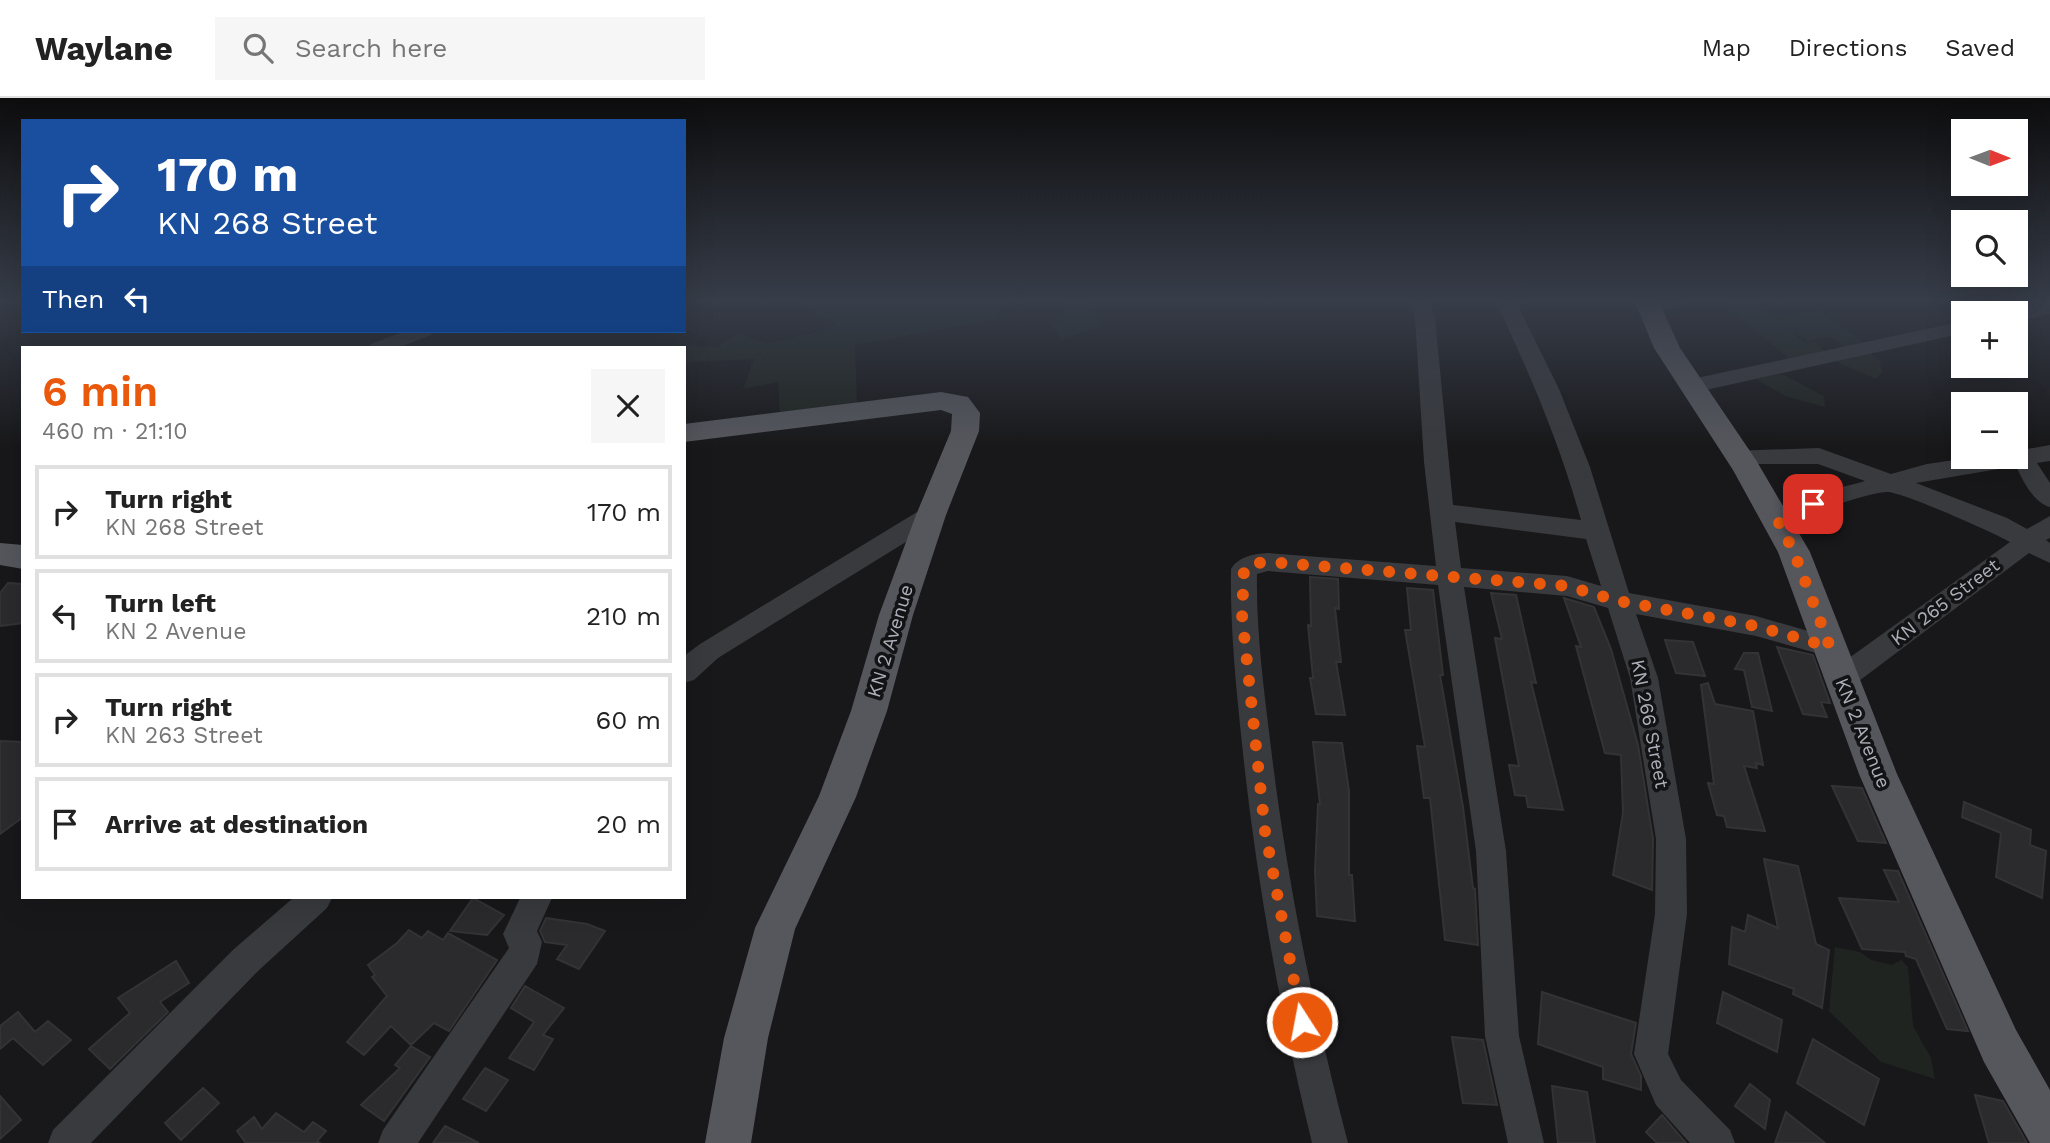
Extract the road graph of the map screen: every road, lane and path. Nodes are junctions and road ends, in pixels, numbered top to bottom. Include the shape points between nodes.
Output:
1 (1428, 351) edge
2 (1529, 351) edge
3 (1677, 351) edge
4 (1854, 351) edge
5 (1692, 386) junction
6 (686, 433) edge
7 (2050, 453) edge
8 (1738, 456) junction
9 (2028, 457) edge
10 (1951, 468) edge
11 (2028, 468) edge
12 (1892, 482) junction
13 (2050, 499) edge
14 (1443, 512) junction
15 (931, 515) junction
16 (1779, 523) junction
17 (1596, 531) junction
18 (2043, 540) edge
19 (1450, 578) junction
20 (1619, 601) junction
21 (1835, 663) junction
22 (686, 670) edge
23 (315, 899) edge
24 (536, 899) edge
25 (2044, 1112) edge
26 (65, 1143) edge
27 (396, 1143) edge
28 (728, 1143) edge
29 (1331, 1143) edge
30 (1526, 1143) edge
31 (1717, 1143) edge

1 - 14 street
2 - 17 street, KN 266 Street via 1578,467
3 - 5 main road, KN 2 Avenue
4 - 5 street
5 - 8 main road, KN 2 Avenue
6 - 15 main road, KN 2 Avenue via 940,401 958,404 966,413 965,431
7 - 9 street
8 - 12 street via 1819,457
8 - 16 main road, KN 2 Avenue
10 - 12 street
11 - 13 street
12 - 16 street via 1813,504
12 - 18 street
14 - 17 street
14 - 19 street
15 - 22 street via 709,651
15 - 28 main road, KN 2 Avenue via 865,723 837,797 775,928 746,1038
16 - 21 main road, KN 2 Avenue
17 - 20 street, KN 266 Street
18 - 21 street, KN 265 Street
19 - 20 street via 1567,586
19 - 29 street via 1268,562 1244,569 1242,615 1265,831 1313,1077
19 - 30 street via 1491,850 1502,1037
20 - 21 street via 1756,626
20 - 31 street, KN 266 Street via 1644,678 1671,839 1671,914 1651,1054 1655,1073 1678,1107
21 - 25 main road, KN 2 Avenue via 1878,774 1994,1034
23 - 26 street via 246,960
24 - 27 street via 519,934 527,946 521,960

